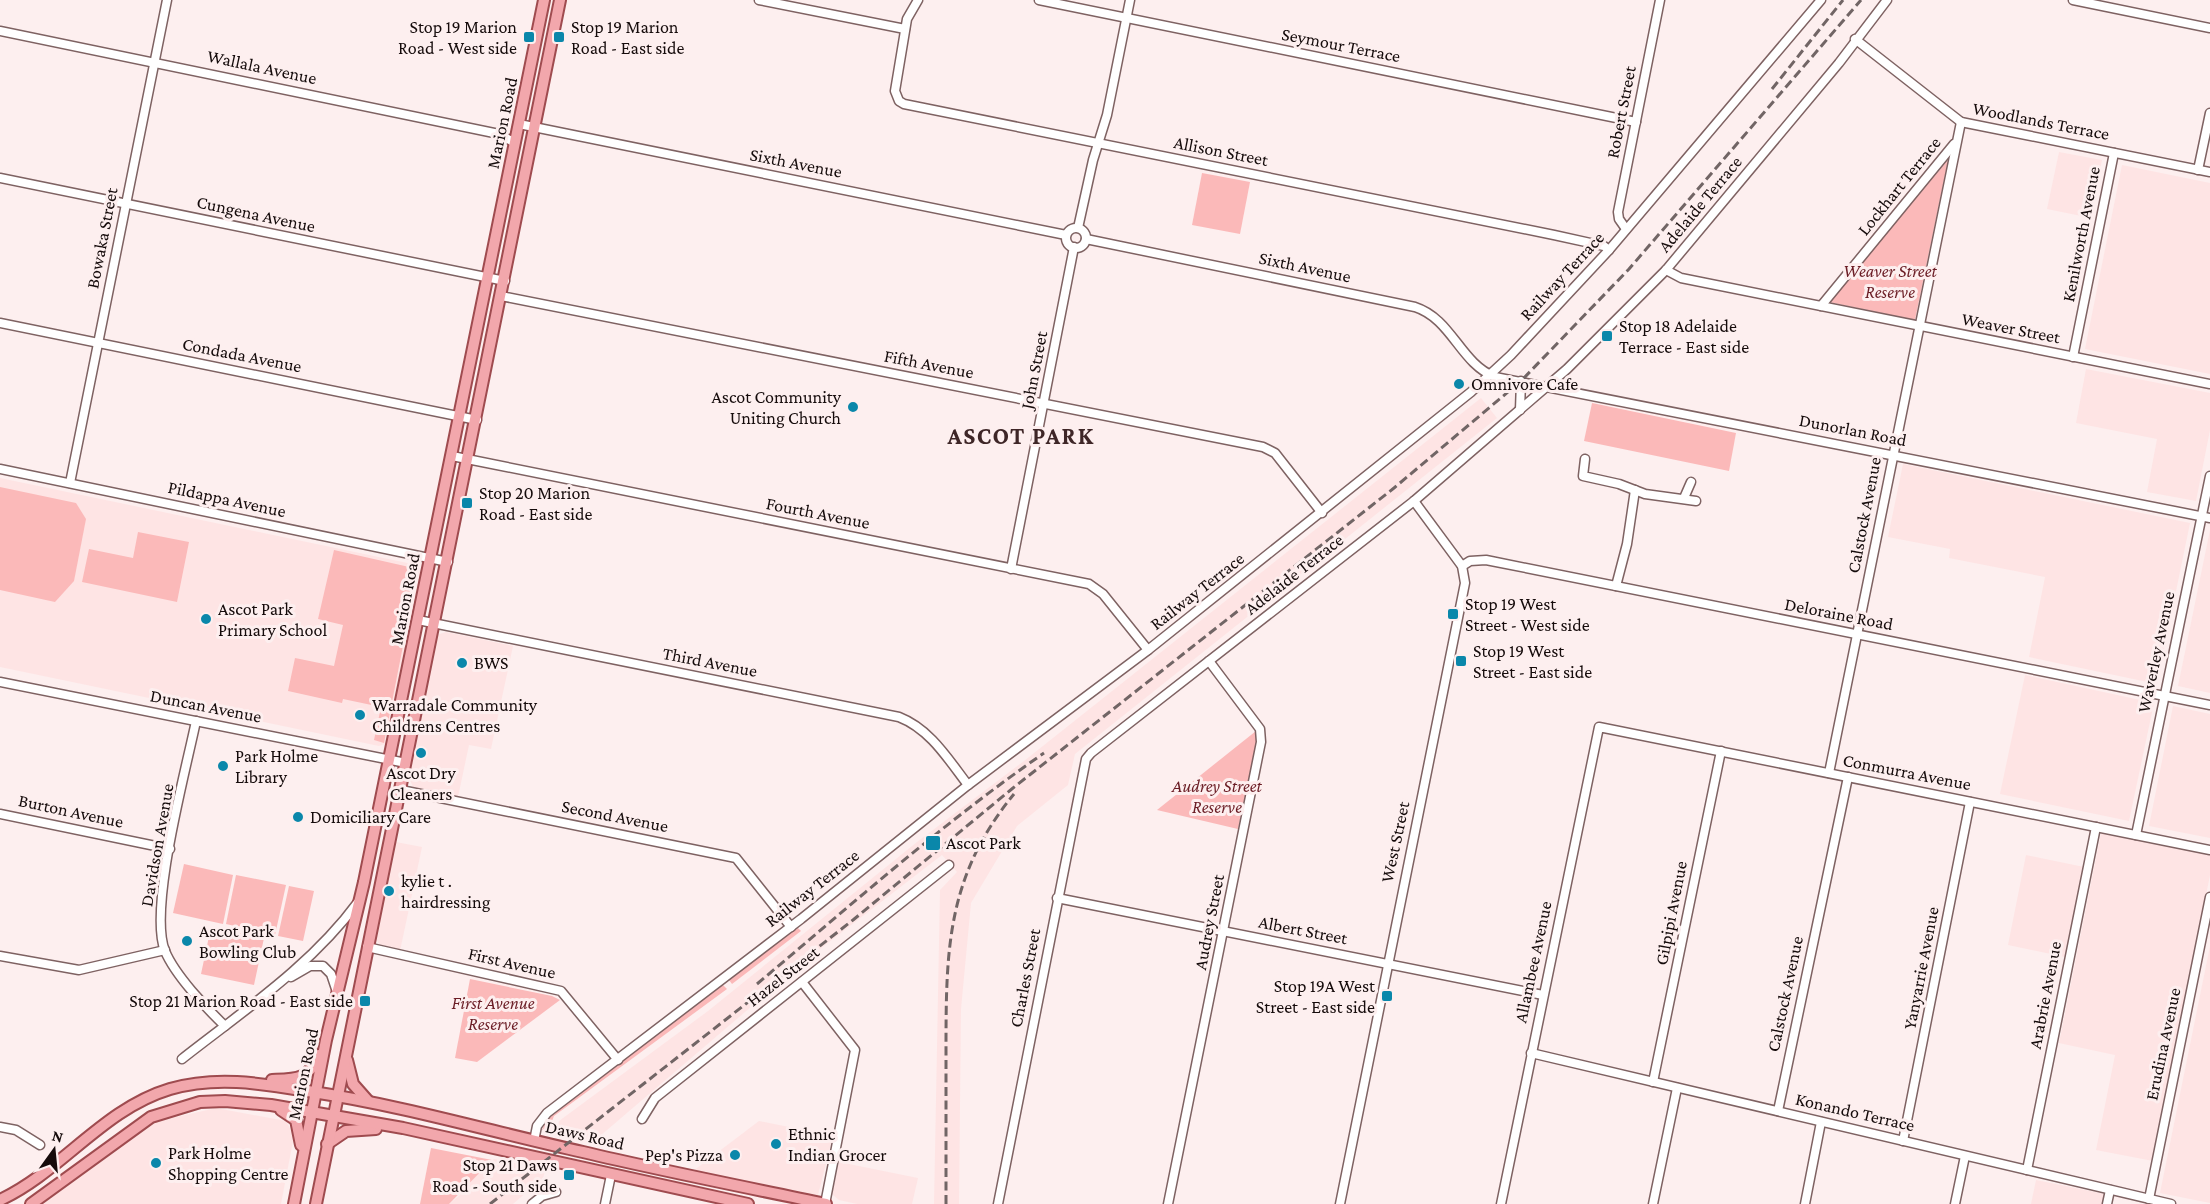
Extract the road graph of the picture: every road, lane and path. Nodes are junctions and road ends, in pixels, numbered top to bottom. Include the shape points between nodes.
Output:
1 (167, 0) edge
2 (544, 0) edge
3 (560, 0) edge
4 (759, 0) edge
5 (918, 0) edge
6 (1039, 0) edge
7 (1130, 0) edge
8 (1660, 0) edge
9 (1821, 0) edge
10 (1887, 0) edge
11 (2073, 0) edge
12 (1126, 18) junction
13 (2210, 28) edge
14 (905, 29) junction
15 (0, 31) edge
16 (1855, 39) junction
17 (154, 62) junction
18 (2210, 113) edge
19 (1636, 122) junction
20 (1960, 122) junction
21 (519, 124) junction
22 (535, 127) junction
23 (1957, 141) junction
24 (514, 143) junction
25 (1098, 143) junction
26 (2114, 153) junction
27 (2198, 170) junction
28 (2210, 172) edge
29 (0, 178) edge
30 (126, 204) junction
31 (1078, 228) junction
32 (1626, 229) junction
33 (1066, 235) junction
34 (1086, 239) junction
35 (1074, 248) junction
36 (1610, 250) junction
37 (1666, 270) junction
38 (487, 278) junction
39 (504, 281) junction
40 (501, 296) junction
41 (1821, 306) junction
42 (0, 323) edge
43 (1919, 326) junction
44 (98, 343) junction
45 (2073, 357) junction
46 (1490, 375) junction
47 (1521, 381) junction
48 (2210, 384) edge
49 (1548, 385) junction
50 (1045, 403) junction
51 (1520, 411) junction
52 (460, 416) junction
53 (477, 420) junction
54 (1893, 455) junction
55 (452, 456) junction
56 (468, 459) junction
57 (1585, 459) dead end
58 (0, 469) edge
59 (2210, 476) edge
60 (1691, 482) dead end
61 (70, 483) junction
62 (1635, 490) junction
63 (1684, 498) junction
64 (1414, 501) junction
65 (1696, 501) dead end
66 (1322, 513) junction
67 (2206, 518) edge
68 (430, 558) junction
69 (448, 562) junction
70 (1462, 566) junction
71 (1011, 569) junction
72 (1616, 586) junction
73 (418, 620) junction
74 (434, 623) junction
75 (1856, 635) junction
76 (1148, 651) junction
77 (1209, 662) junction
78 (0, 682) edge
79 (2164, 696) junction
80 (2210, 705) edge
81 (196, 721) junction
82 (1599, 727) joint
83 (1721, 751) junction
84 (1086, 759) joint
85 (389, 760) junction
86 (406, 763) junction
87 (1829, 773) junction
88 (1848, 777) junction
89 (968, 785) junction
90 (401, 790) junction
91 (1970, 802) junction
92 (0, 814) edge
93 (2096, 827) junction
94 (2136, 835) junction
95 (170, 849) junction
96 (2210, 850) edge
97 (949, 865) dead end
98 (2210, 897) edge
99 (361, 898) junction
100 (1057, 898) junction
101 (791, 927) junction
102 (1224, 932) junction
103 (367, 947) junction
104 (165, 950) junction
105 (0, 956) edge
106 (1387, 963) junction
107 (802, 982) junction
108 (278, 984) junction
109 (337, 993) junction
110 (1543, 995) junction
111 (225, 1026) junction
112 (326, 1040) junction
113 (1531, 1053) junction
114 (346, 1054) junction
115 (182, 1059) dead end
116 (618, 1060) junction
117 (247, 1081) junction
118 (1653, 1082) junction
119 (1677, 1088) junction
120 (316, 1092) junction
121 (338, 1096) junction
122 (369, 1101) junction
123 (271, 1106) junction
124 (1778, 1111) junction
125 (312, 1112) junction
126 (333, 1116) junction
127 (642, 1119) dead end
128 (1821, 1122) junction
129 (0, 1127) edge
130 (403, 1128) junction
131 (534, 1141) junction
132 (1903, 1141) junction
133 (327, 1144) junction
134 (40, 1145) dead end
135 (1965, 1155) junction
136 (301, 1164) junction
137 (2027, 1170) junction
138 (611, 1175) junction
139 (753, 1189) junction
140 (2110, 1190) junction
141 (556, 1192) dead end
142 (2149, 1199) junction
143 (0, 1200) edge
144 (32, 1204) edge
145 (294, 1204) edge
146 (316, 1204) edge
147 (532, 1204) edge
148 (605, 1204) edge
149 (749, 1204) edge
150 (825, 1204) edge
151 (998, 1204) edge
152 (1168, 1204) edge
153 (1340, 1204) edge
154 (1501, 1204) edge
155 (1653, 1204) edge
156 (1805, 1204) edge
157 (1955, 1204) edge
158 (2107, 1204) edge
159 (2171, 1204) edge

1 - 17 street, Bowaka Street
2 - 21 main road, Marion Road
3 - 22 main road, Marion Road
4 - 14 street
5 - 14 street
6 - 12 street, Seymour Terrace
7 - 12 street
8 - 19 street, Robert Street
9 - 32 street, Railway Terrace
10 - 16 street, Adelaide Terrace
11 - 13 street
12 - 19 street, Seymour Terrace
12 - 25 street
14 - 25 street, Allison Street via 895,90 904,104
15 - 17 street, Wallala Avenue
16 - 20 street, Woodlands Terrace
16 - 37 street, Adelaide Terrace
17 - 24 street, Wallala Avenue via 499,134
17 - 30 street, Bowaka Street
18 - 27 street
19 - 32 street, Robert Street via 1618,212
20 - 23 street, Calstock Avenue
20 - 26 street, Woodlands Terrace
21 - 22 street, Sixth Avenue
21 - 24 main road, Marion Road
22 - 33 street, Sixth Avenue
22 - 39 main road, Marion Road
23 - 41 street, Lockhart Terrace
23 - 43 street, Calstock Avenue
24 - 38 main road, Marion Road
25 - 31 street
25 - 36 street, Allison Street via 1554,235
26 - 27 street, Woodlands Terrace
26 - 45 street, Kenilworth Avenue
27 - 28 street, Woodlands Terrace
29 - 30 street, Cungena Avenue
30 - 38 street, Cungena Avenue
30 - 44 street, Bowaka Street
31 - 33 street
31 - 34 street via 1085,232
32 - 36 street, Railway Terrace
33 - 35 street
34 - 35 street via 1082,246
34 - 46 street, Sixth Avenue via 1415,307 1438,318 1474,363
35 - 50 street, John Street
36 - 46 street, Railway Terrace
37 - 41 street, Weaver Street via 1681,278
37 - 49 street, Adelaide Terrace
38 - 39 street, Cungena Avenue
38 - 52 main road, Marion Road
39 - 40 main road, Marion Road
40 - 50 street, Fifth Avenue
40 - 53 main road, Marion Road
41 - 43 street, Weaver Street
42 - 44 street, Condada Avenue
43 - 45 street, Weaver Street
43 - 54 street, Calstock Avenue
44 - 52 street, Condada Avenue
44 - 61 street, Bowaka Street
45 - 48 street, Weaver Street
46 - 47 street, Dunorlan Road
46 - 66 street, Railway Terrace
47 - 49 street, Dunorlan Road
47 - 51 street
49 - 51 street, Adelaide Terrace
49 - 54 street, Dunorlan Road
50 - 66 street, Fifth Avenue via 1263,447 1275,453
50 - 71 street, John Street
51 - 64 street, Adelaide Terrace
52 - 53 street, Condada Avenue
52 - 55 main road, Marion Road
53 - 56 main road, Marion Road
54 - 67 street, Dunorlan Road
54 - 75 street, Calstock Avenue
55 - 56 street, Fourth Avenue
55 - 68 main road, Marion Road
56 - 69 main road, Marion Road
56 - 71 street, Fourth Avenue
57 - 62 street via 1583,476
58 - 61 street, Pildappa Avenue
59 - 67 street, Waverley Avenue
60 - 63 street
61 - 68 street, Pildappa Avenue
62 - 63 street via 1665,498
62 - 72 street via 1628,544
63 - 65 street
64 - 70 street
64 - 77 street, Adelaide Terrace
66 - 76 street, Railway Terrace
67 - 79 street, Waverley Avenue
68 - 69 street, Pildappa Avenue
68 - 73 main road, Marion Road
69 - 74 main road, Marion Road
70 - 72 street, Deloraine Road via 1486,560
70 - 106 street, West Street via 1463,594
71 - 76 street, Fourth Avenue via 1089,584 1103,594
72 - 75 street, Deloraine Road
73 - 74 street, Third Avenue
73 - 85 main road, Marion Road
74 - 86 main road, Marion Road
74 - 89 street, Third Avenue via 899,717 927,733
75 - 79 street, Deloraine Road
75 - 87 street, Calstock Avenue
76 - 89 street, Railway Terrace
77 - 84 street, Adelaide Terrace
77 - 102 street, Audrey Street via 1260,729 1261,742
78 - 81 street, Duncan Avenue
79 - 80 street, Deloraine Road
79 - 94 street, Waverley Avenue
81 - 85 street, Duncan Avenue
81 - 95 street, Davidson Avenue
82 - 83 street, Conmurra Avenue
82 - 110 street, Allambee Avenue
83 - 87 street, Conmurra Avenue
83 - 118 street, Gilpipi Avenue
84 - 100 street, Charles Street
85 - 86 street, Duncan Avenue
85 - 99 main road, Marion Road
86 - 90 main road, Marion Road
87 - 88 street, Conmurra Avenue
88 - 91 street, Conmurra Avenue
88 - 124 street, Calstock Avenue
89 - 101 street, Railway Terrace
90 - 101 street, Second Avenue via 736,858
90 - 103 main road, Marion Road
91 - 93 street, Conmurra Avenue
91 - 132 street, Yanyarrie Avenue
92 - 95 street, Burton Avenue
93 - 94 street, Conmurra Avenue
93 - 137 street, Arabrie Avenue
94 - 96 street, Conmurra Avenue
95 - 104 street, Davidson Avenue via 160,904
97 - 107 street, Hazel Street
98 - 142 street, Erudina Avenue
99 - 108 street via 333,933
99 - 109 main road, Marion Road
100 - 102 street, Albert Street
100 - 151 street, Charles Street
101 - 116 street, Railway Terrace
102 - 106 street, Albert Street
102 - 152 street, Audrey Street
103 - 114 main road, Marion Road
103 - 116 street, First Avenue via 561,991
104 - 105 street via 79,970
104 - 111 street, Davidson Avenue via 200,1001
106 - 110 street, Albert Street
106 - 153 street, West Street
107 - 127 street, Hazel Street via 655,1098
107 - 150 street via 855,1050
108 - 109 street via 310,966 323,966 331,974
108 - 111 street
109 - 112 main road, Marion Road
110 - 113 street, Allambee Avenue
111 - 115 street
112 - 117 main road via 313,1069 306,1075 291,1080
112 - 120 main road, Marion Road
113 - 118 street, Konando Terrace
113 - 154 street, Allambee Avenue
114 - 121 main road, Marion Road
114 - 122 main road via 353,1084
116 - 131 street, Railway Terrace via 547,1113 537,1126
117 - 120 main road, Daws Road
117 - 143 main road via 199,1083 140,1100
118 - 119 street, Konando Terrace
119 - 124 street, Konando Terrace
119 - 155 street
120 - 121 main road, Daws Road
120 - 125 main road, Marion Road
121 - 122 main road, Daws Road
121 - 126 main road, Marion Road
122 - 131 main road, Daws Road
123 - 125 main road, Daws Road
123 - 136 main road via 296,1120
123 - 144 main road, Daws Road via 200,1102 151,1117
124 - 128 street, Konando Terrace
125 - 126 main road, Daws Road
125 - 136 main road, Marion Road
126 - 130 main road, Daws Road
126 - 133 main road, Marion Road
128 - 132 street, Konando Terrace
128 - 156 street
129 - 134 street
130 - 133 main road via 346,1131
130 - 138 main road, Daws Road
131 - 139 main road, Daws Road
132 - 135 street, Konando Terrace
133 - 146 main road, Marion Road
135 - 137 street, Konando Terrace
135 - 157 street
136 - 145 main road, Marion Road
137 - 140 street, Konando Terrace
138 - 148 street
138 - 149 main road, Daws Road
139 - 149 street
139 - 150 main road, Daws Road
140 - 142 street, Konando Terrace
140 - 158 street
141 - 147 street
142 - 159 street, Konando Terrace

